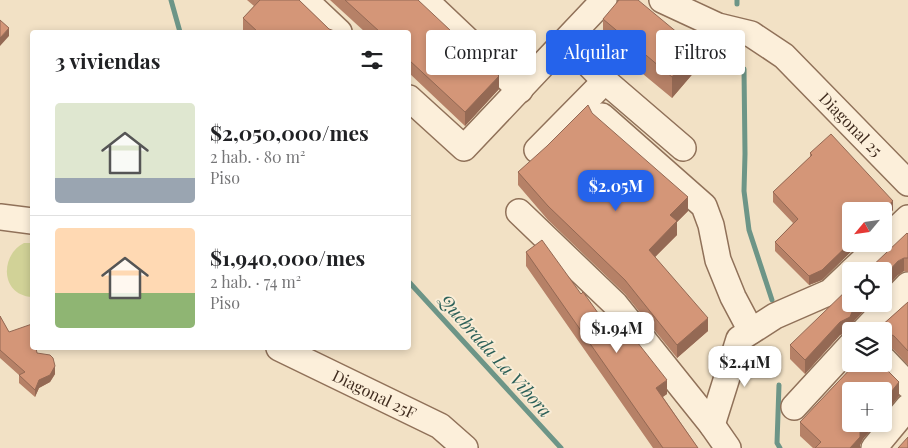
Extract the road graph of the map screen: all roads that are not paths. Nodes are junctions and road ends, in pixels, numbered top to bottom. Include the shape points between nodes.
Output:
1 (305, 0) edge
2 (425, 0) edge
3 (604, 0) edge
4 (662, 0) edge
5 (337, 30) edge
6 (576, 30) edge
7 (546, 62) edge
8 (600, 75) edge
9 (605, 80) junction
10 (520, 90) junction
11 (411, 100) edge
12 (602, 116) dead end
13 (683, 148) dead end
14 (537, 150) dead end
15 (908, 183) edge
16 (519, 212) dead end
17 (0, 217) edge
18 (908, 218) edge
19 (30, 221) edge
20 (892, 233) edge
21 (873, 252) edge
22 (862, 262) edge
23 (842, 281) edge
24 (908, 285) edge
25 (873, 322) edge
26 (750, 331) junction
27 (283, 350) edge
28 (842, 355) edge
29 (892, 368) edge
30 (908, 385) edge
31 (908, 407) edge
32 (794, 408) dead end
33 (712, 425) junction
34 (465, 448) edge
35 (728, 448) edge
36 (874, 448) edge

1 - 5 street
2 - 10 street
3 - 6 street
4 - 15 street, Diagonal 25 via 718,26 742,31 784,56
7 - 10 street
8 - 9 street
9 - 13 street
9 - 14 street
10 - 11 street via 464,148
12 - 26 street via 704,206 712,225 718,260
16 - 33 street via 615,304
17 - 19 street
18 - 20 street
21 - 22 street
23 - 26 street via 830,292 775,316
24 - 25 street
26 - 33 street via 739,339
27 - 34 street, Diagonal 25F via 440,426
28 - 32 street
29 - 30 street
31 - 36 street
33 - 35 street

